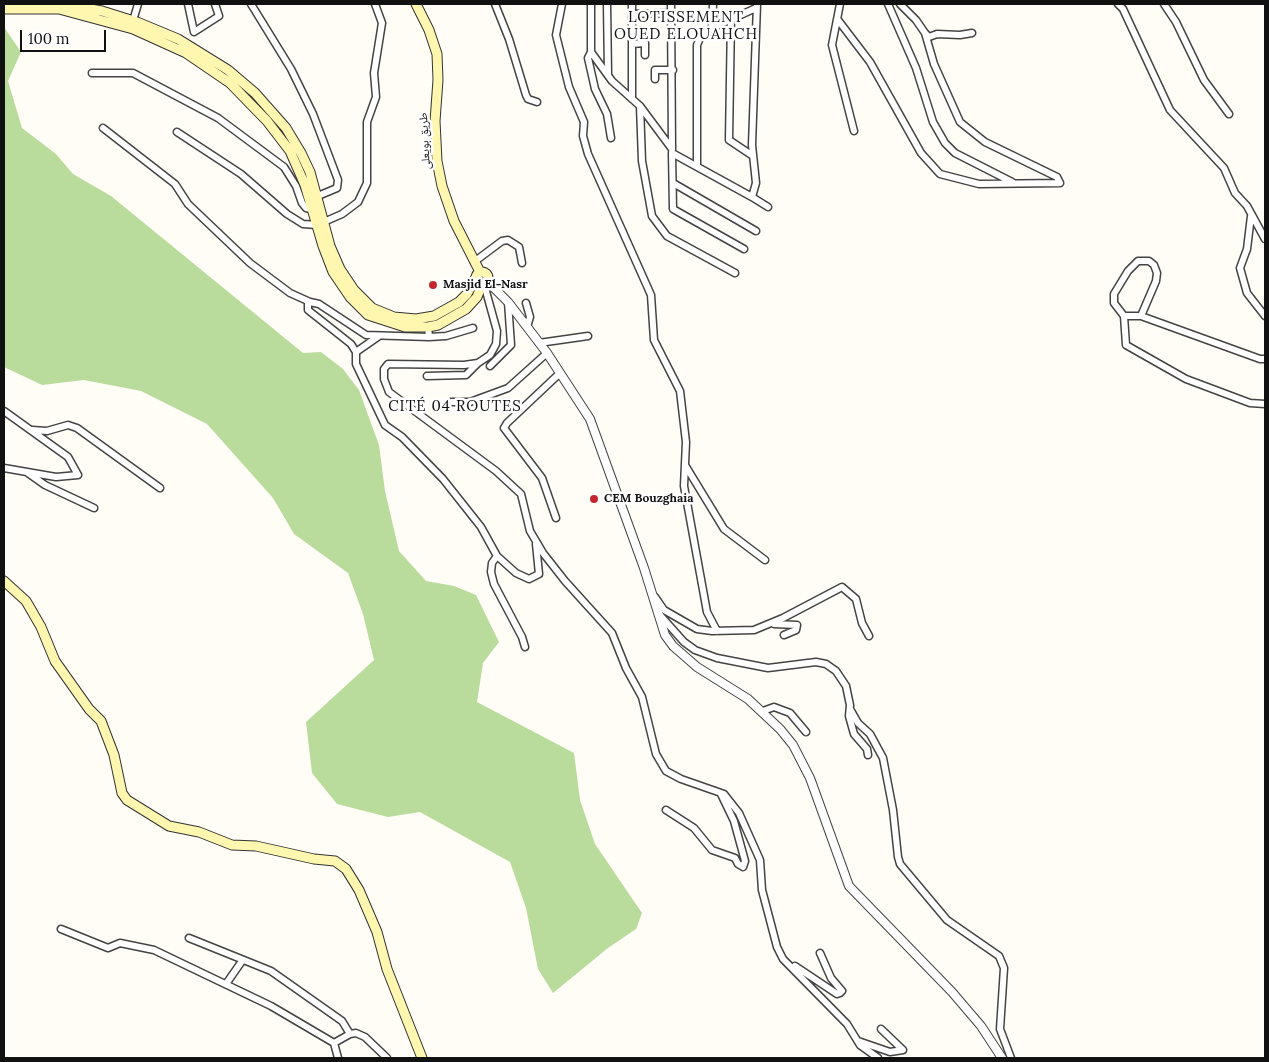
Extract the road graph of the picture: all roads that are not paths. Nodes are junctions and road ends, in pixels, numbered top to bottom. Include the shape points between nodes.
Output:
1 (62, 4) edge
2 (138, 4) edge
3 (188, 4) edge
4 (214, 4) edge
5 (251, 4) edge
6 (416, 4) edge
7 (495, 4) edge
8 (562, 4) edge
9 (591, 4) edge
10 (607, 4) edge
11 (632, 4) edge
12 (671, 4) edge
13 (713, 4) edge
14 (840, 4) edge
15 (888, 4) edge
16 (900, 4) edge
17 (1118, 4) edge
18 (1164, 4) edge
19 (373, 5) edge
20 (756, 6) edge
21 (4, 9) edge
22 (671, 13) junction
23 (632, 14) junction
24 (731, 18) junction
25 (838, 20) junction
26 (132, 25) junction
27 (712, 28) junction
28 (972, 33) dead end
29 (925, 34) junction
30 (632, 44) junction
31 (591, 52) junction
32 (646, 55) dead end
33 (673, 70) junction
34 (92, 73) dead end
35 (608, 76) junction
36 (655, 79) dead end
37 (632, 99) junction
38 (537, 102) dead end
39 (640, 106) junction
40 (1229, 114) dead end
41 (102, 128) dead end
42 (854, 131) dead end
43 (177, 132) dead end
44 (611, 138) dead end
45 (672, 151) junction
46 (753, 156) junction
47 (697, 166) junction
48 (1013, 182) junction
49 (673, 183) junction
50 (752, 197) junction
51 (313, 198) junction
52 (768, 207) dead end
53 (317, 210) junction
54 (1252, 214) junction
55 (320, 224) junction
56 (756, 230) dead end
57 (1265, 239) edge
58 (744, 249) dead end
59 (474, 262) junction
60 (522, 263) dead end
61 (735, 273) dead end
62 (482, 280) junction
63 (310, 302) junction
64 (508, 302) junction
65 (526, 303) dead end
66 (1124, 316) junction
67 (1140, 316) junction
68 (1265, 316) edge
69 (520, 318) junction
70 (511, 325) junction
71 (428, 327) junction
72 (527, 327) junction
73 (474, 328) dead end
74 (380, 335) junction
75 (588, 336) dead end
76 (429, 337) junction
77 (539, 342) junction
78 (356, 352) junction
79 (547, 354) junction
80 (1265, 359) edge
81 (478, 363) junction
82 (490, 366) dead end
83 (560, 373) junction
84 (427, 376) dead end
85 (451, 402) dead end
86 (1265, 404) edge
87 (4, 411) edge
88 (30, 430) junction
89 (685, 465) junction
90 (4, 468) edge
91 (25, 471) junction
92 (160, 488) dead end
93 (94, 508) dead end
94 (556, 518) dead end
95 (536, 542) junction
96 (497, 556) junction
97 (765, 560) dead end
98 (4, 581) edge
99 (650, 590) junction
100 (657, 611) junction
101 (768, 624) junction
102 (717, 631) junction
103 (784, 635) dead end
104 (869, 636) dead end
105 (525, 647) dead end
106 (850, 709) junction
107 (763, 711) junction
108 (806, 732) dead end
109 (868, 754) dead end
110 (721, 793) junction
111 (666, 810) dead end
112 (61, 929) dead end
113 (189, 938) dead end
114 (820, 953) dead end
115 (783, 959) junction
116 (242, 961) junction
117 (226, 984) junction
118 (881, 1029) dead end
119 (350, 1034) junction
120 (857, 1040) junction
121 (334, 1043) junction
122 (338, 1058) edge
123 (387, 1058) edge
124 (422, 1058) edge
125 (878, 1058) edge
126 (1002, 1058) edge
127 (1011, 1058) edge

1 - 26 main road via 102,11
2 - 26 street
3 - 4 street via 194,32 219,16
5 - 51 street via 313,114 338,180 337,188
6 - 59 main road, طريق بويعلى via 437,54 435,121 442,186 454,221
7 - 38 street via 526,95
8 - 89 street via 556,35 570,87 584,122 583,136 588,154 651,295 654,340 680,391 686,442
9 - 31 street
10 - 35 street
11 - 23 street
12 - 22 street
13 - 27 street
14 - 25 street
15 - 48 street via 916,68 933,122 945,144 955,153
16 - 29 street
17 - 54 street via 1170,110 1224,168 1235,194
18 - 40 street via 1204,80
19 - 55 street via 382,23 374,73 376,97 366,122 367,183 358,202
20 - 24 street
20 - 46 street
21 - 26 main road via 58,9
22 - 23 street
22 - 33 street
23 - 30 street
24 - 27 street
24 - 46 street via 729,140
25 - 42 street via 832,46
25 - 48 street via 870,62 920,153 940,174 979,184
26 - 51 main road via 186,53 240,92 290,151
27 - 47 street via 701,36 697,45
28 - 29 street via 930,37
29 - 48 street via 960,122 985,142 1057,177 1060,183
30 - 32 street via 645,43
30 - 37 street
31 - 35 street
31 - 44 street via 588,58 607,114
33 - 36 street via 655,70
33 - 45 street
34 - 53 street via 133,72 218,118 284,168 302,203
35 - 37 street
37 - 39 street
39 - 45 street
39 - 61 street via 642,162 648,205 655,222 667,236
41 - 63 street via 175,184 188,204 250,263 290,293
43 - 55 street via 241,174 287,214 303,224
45 - 47 street
45 - 49 street
46 - 50 street via 756,183
47 - 50 street
49 - 56 street
49 - 58 street via 673,209
50 - 52 street
51 - 53 main road
53 - 55 main road
54 - 57 street
54 - 68 street via 1247,249 1240,268 1247,293
55 - 62 main road via 346,281 366,304 394,317 416,319 434,316 459,302
55 - 71 main road via 333,272 360,307 376,319 390,324
59 - 60 street via 508,240 519,247
59 - 62 main road, طريق بويعلى
62 - 64 street
62 - 71 main road via 477,297 466,309 450,320
62 - 81 street via 498,337 494,350
63 - 74 street via 330,310 366,335
63 - 78 street via 308,310 351,344
64 - 69 street
64 - 70 street
65 - 72 street via 530,317
66 - 67 street
66 - 67 street via 1114,303 1116,288 1138,261 1149,261 1157,273 1156,281
66 - 86 street via 1126,345 1186,379 1250,403
67 - 80 street
69 - 70 street
69 - 72 street
70 - 82 street via 511,346
71 - 76 street
72 - 77 street
73 - 76 street
74 - 76 street
74 - 78 street
75 - 77 street
77 - 79 street
78 - 96 street via 356,364 384,425 402,437 443,479 481,527
79 - 83 street
79 - 85 street via 508,388 470,402
81 - 84 street via 466,375
81 - 95 street via 425,366 399,362 388,364 384,378 388,392 515,487 521,494
83 - 94 street via 504,428 542,478
83 - 99 street via 590,420
87 - 88 street
88 - 91 street via 68,457 78,475 56,477
88 - 92 street via 47,431 68,425 77,428
89 - 97 street via 724,529
89 - 102 street via 684,486 707,612
90 - 91 street
91 - 93 street via 45,485
95 - 96 street via 539,574 529,579 516,573
95 - 110 street via 565,581 612,633 642,697 656,754 666,771
96 - 105 street via 491,572 494,584
98 - 124 main road via 26,601 55,661 100,721 127,800 169,826 199,832 232,845 256,846 335,861 346,869 377,932 394,988
99 - 100 street
99 - 102 street via 664,610 697,629
100 - 106 street via 684,642 717,658 768,668 816,662 826,664 836,671 846,686
100 - 107 street via 665,635 673,646 697,667
101 - 102 street via 754,630
101 - 103 street via 797,625 796,630
101 - 104 street via 842,587 856,599
106 - 109 street via 854,734
106 - 127 street via 870,734 883,758 900,864 947,920 999,956 1004,968 1000,1029
107 - 108 street via 774,707 790,713
107 - 126 street via 792,745 810,778 849,886 952,992 981,1026
110 - 111 street via 734,821 746,861 743,866 735,858 712,850 694,828
110 - 115 street via 739,813 760,860 762,890
112 - 117 street via 108,948 120,943 154,950
113 - 116 street
114 - 115 street via 831,978 842,991 840,993
115 - 120 street via 847,1024
116 - 117 street
116 - 119 street via 271,971 342,1021
117 - 121 street
118 - 120 street via 903,1050 890,1052
119 - 121 street
119 - 123 street via 365,1037
120 - 125 street
121 - 122 street

